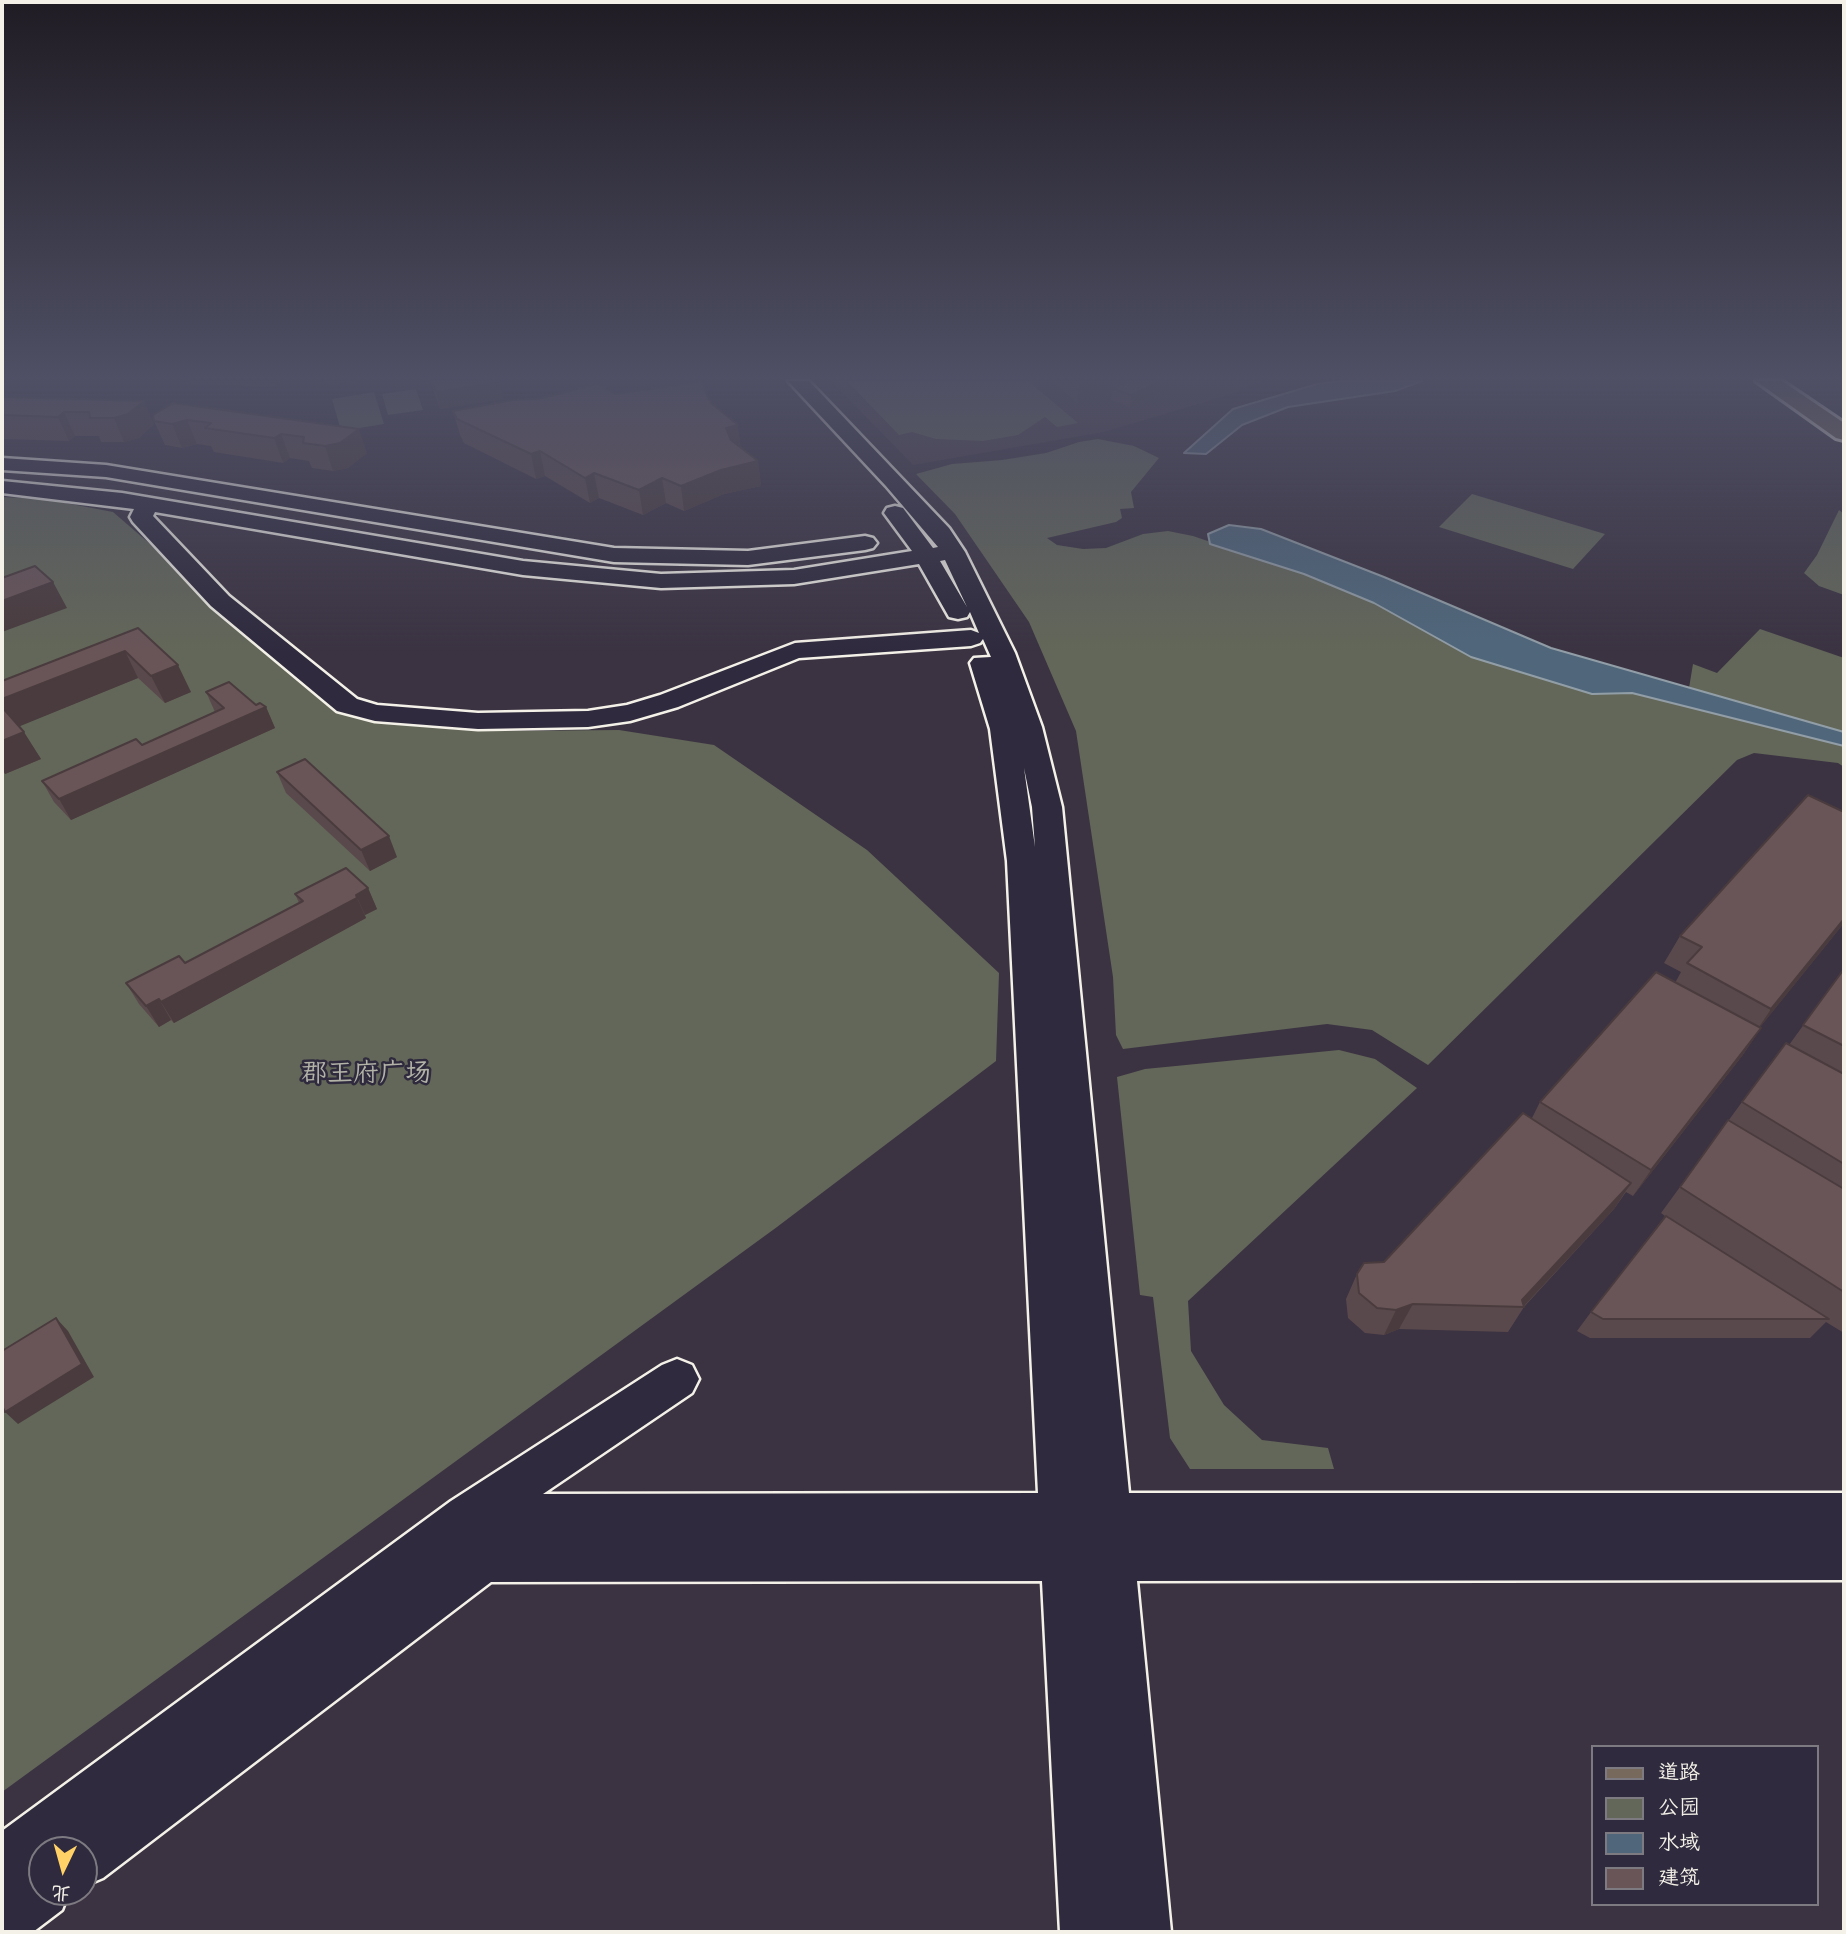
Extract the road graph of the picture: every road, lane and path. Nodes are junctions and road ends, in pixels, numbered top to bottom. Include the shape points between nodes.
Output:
1 (108, 471) edge
2 (863, 471) edge
3 (873, 471) edge
4 (2, 487) edge
5 (148, 504) junction
6 (934, 544) junction
7 (971, 638) junction
8 (677, 1379) dead end
9 (1844, 1516) edge
10 (467, 1517) junction
11 (1062, 1536) junction
12 (1110, 1537) junction
13 (1844, 1556) edge
14 (98, 1847) edge
15 (2, 1865) edge
16 (28, 1901) edge
17 (2, 1921) edge
18 (1088, 1932) edge
19 (1143, 1932) edge

1 - 6 street via 614,555 748,558
2 - 6 street
3 - 6 street
4 - 5 street
5 - 6 street via 523,568 661,581 794,577
5 - 7 street via 141,517 220,601 347,705 375,713 478,721 588,719 669,701 795,651
6 - 7 street
6 - 12 street via 1002,653 1028,727 1047,807
7 - 11 street via 1004,729 1022,861
8 - 10 street
9 - 12 street
10 - 11 street
10 - 15 street
11 - 12 street
11 - 14 street via 483,1558
11 - 18 street
12 - 13 street
12 - 19 street
16 - 17 street

